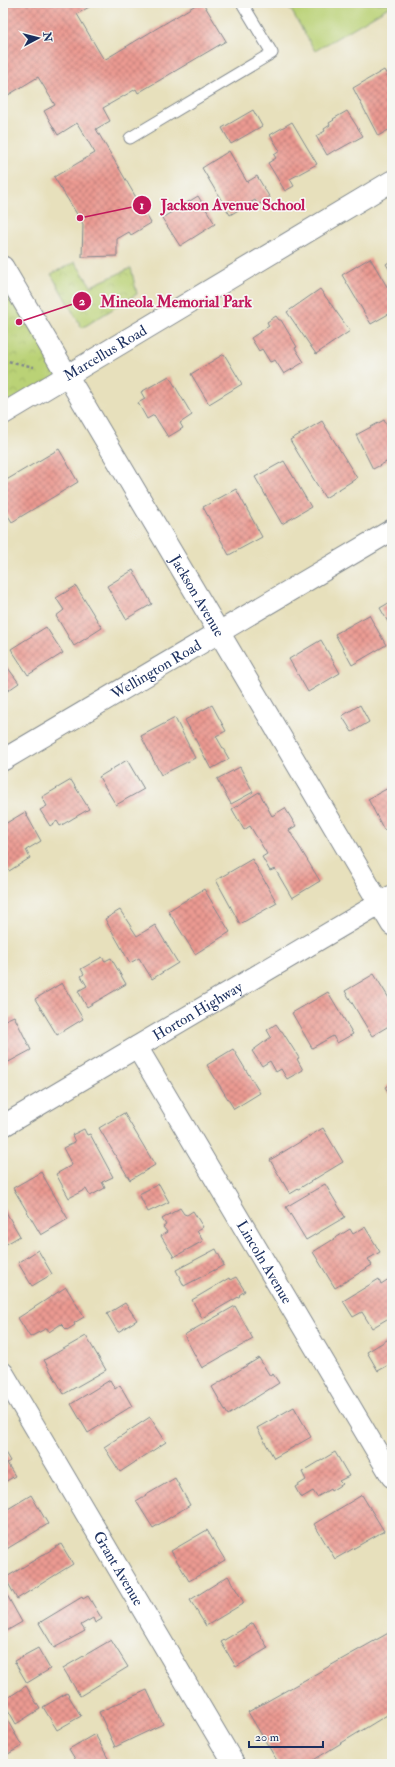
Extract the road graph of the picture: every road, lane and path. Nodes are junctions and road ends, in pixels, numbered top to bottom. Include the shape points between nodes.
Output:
1 (242, 3) edge
2 (130, 138) dead end
3 (392, 181) edge
4 (3, 267) edge
5 (67, 376) junction
6 (3, 414) edge
7 (392, 530) edge
8 (219, 632) junction
9 (3, 760) edge
10 (386, 900) edge
11 (392, 925) edge
12 (137, 1046) junction
13 (3, 1126) edge
14 (3, 1373) edge
15 (392, 1477) edge
16 (234, 1764) edge

1 - 2 lane via 272,53
3 - 5 street, Marcellus Road
4 - 5 street, Jackson Avenue
5 - 6 street, Marcellus Road
5 - 8 street, Jackson Avenue
7 - 8 street, Wellington Road
8 - 9 street, Wellington Road
8 - 10 street, Jackson Avenue
10 - 11 street, Jackson Avenue
10 - 12 street, Horton Highway
12 - 13 street, Horton Highway
12 - 15 street, Lincoln Avenue
14 - 16 street, Grant Avenue

